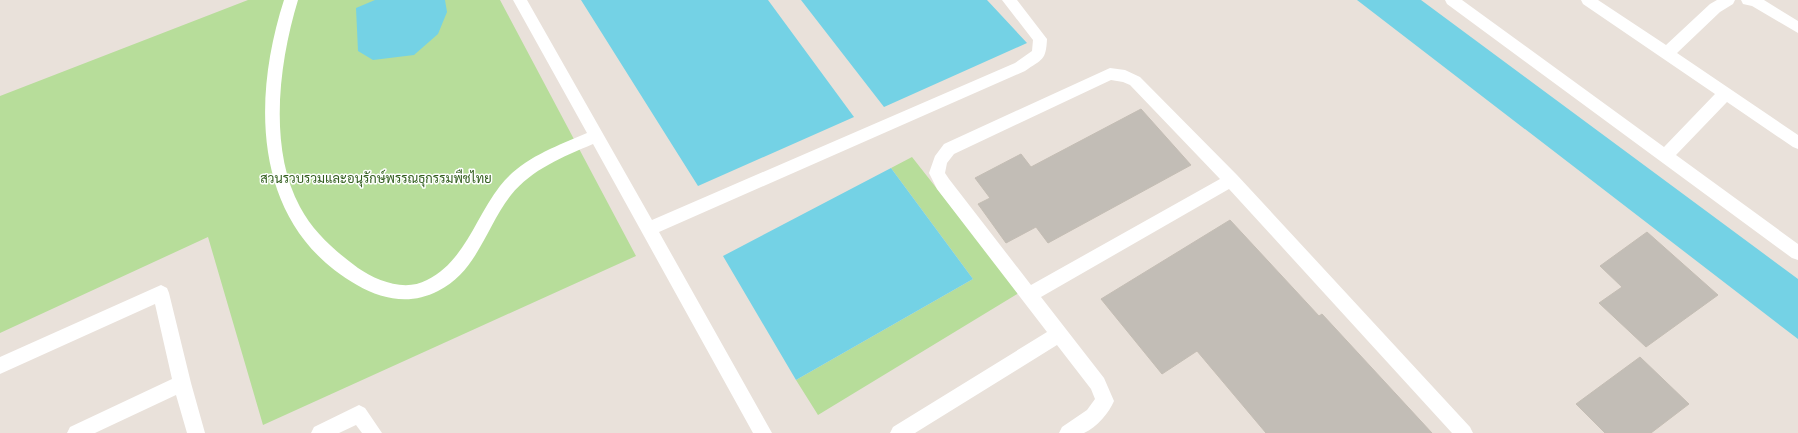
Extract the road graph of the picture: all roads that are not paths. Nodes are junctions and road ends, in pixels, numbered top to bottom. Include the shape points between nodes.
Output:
1 (291, 0) edge
2 (520, 0) edge
3 (1010, 0) edge
4 (1452, 0) edge
5 (1588, 0) edge
6 (1728, 0) edge
7 (1748, 0) edge
8 (1798, 28) edge
9 (1667, 53) junction
10 (1726, 93) junction
11 (596, 136) junction
12 (1796, 138) edge
13 (1665, 156) junction
14 (1231, 180) junction
15 (648, 229) junction
16 (1798, 253) edge
17 (1029, 295) junction
18 (1060, 334) junction
19 (0, 366) edge
20 (182, 383) junction
21 (76, 433) edge
22 (196, 433) edge
23 (320, 433) edge
24 (373, 433) edge
25 (763, 433) edge
26 (899, 433) edge
27 (1068, 433) edge
28 (1464, 433) edge

1 - 11 lane via 285,18 274,80 272,137 277,170 287,198 315,242 331,258 368,283 385,291 416,291 436,283 462,262 516,178 547,157
2 - 11 lane
3 - 15 lane via 1040,39 1039,54 1020,67
4 - 13 lane
5 - 9 lane
6 - 9 lane via 1715,8
7 - 8 lane via 1756,2
9 - 10 lane
10 - 12 lane
10 - 13 lane
11 - 15 lane
13 - 16 lane
14 - 17 lane
14 - 17 lane via 1135,80 1110,74 949,149 940,161 937,173
14 - 28 lane
15 - 25 lane
17 - 18 lane
18 - 26 lane
18 - 27 lane via 1098,384 1104,401 1093,416
19 - 20 lane via 161,293
20 - 21 lane
20 - 22 lane
23 - 24 lane via 359,414

